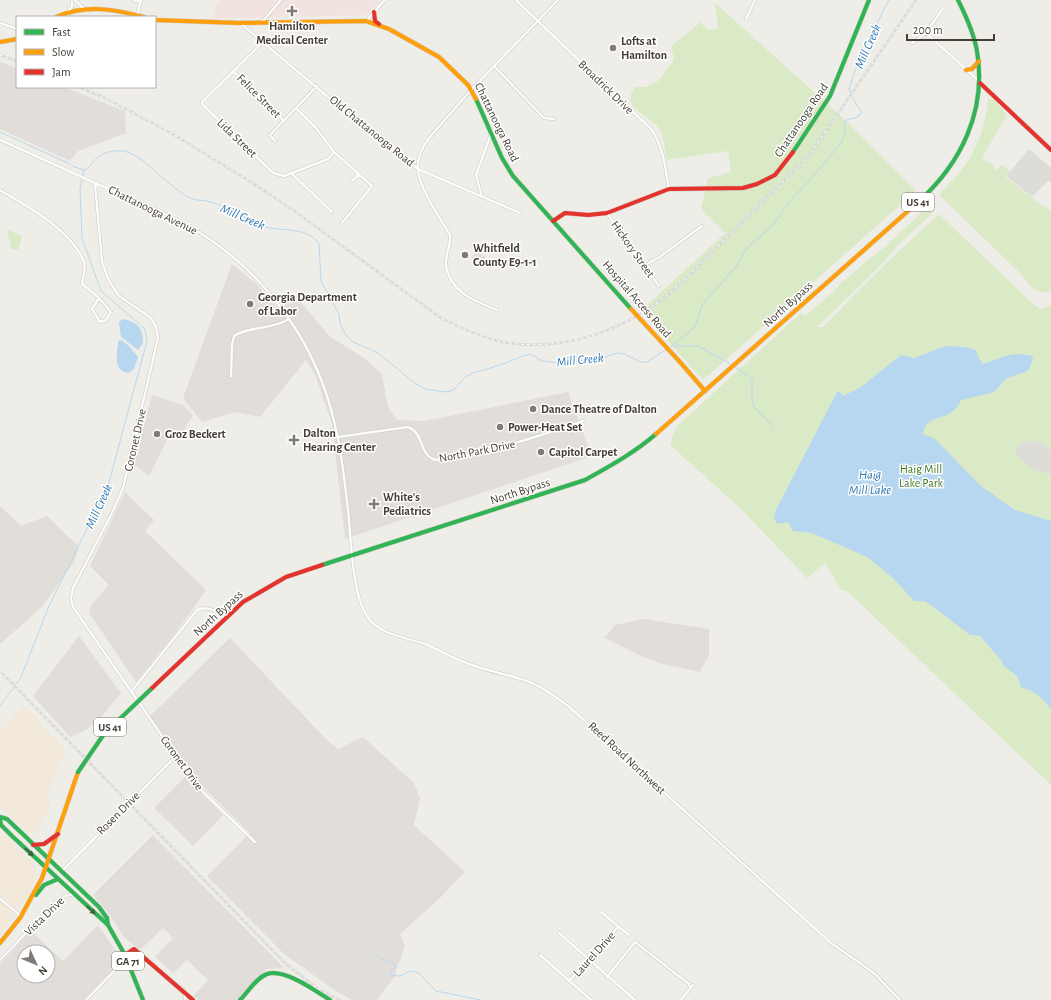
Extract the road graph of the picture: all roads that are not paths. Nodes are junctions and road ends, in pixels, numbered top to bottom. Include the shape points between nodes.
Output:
1 (72, 0) edge
2 (76, 0) edge
3 (134, 0) edge
4 (281, 0) edge
5 (385, 0) edge
6 (516, 0) edge
7 (558, 0) edge
8 (755, 0) edge
9 (869, 0) edge
10 (958, 0) edge
11 (141, 1) edge
12 (83, 8) junction
13 (943, 8) dead end
14 (68, 12) junction
15 (374, 12) junction
16 (137, 15) junction
17 (58, 16) edge
18 (140, 16) edge
19 (746, 18) dead end
20 (156, 20) edge
21 (366, 21) junction
22 (537, 21) junction
23 (262, 22) junction
24 (0, 23) edge
25 (240, 23) junction
26 (382, 26) junction
27 (16, 29) edge
28 (926, 33) junction
29 (16, 38) edge
30 (0, 42) edge
31 (263, 42) junction
32 (912, 43) dead end
33 (979, 61) junction
34 (495, 66) junction
35 (966, 70) junction
36 (233, 71) junction
37 (980, 83) junction
38 (317, 86) junction
39 (471, 90) junction
40 (296, 108) junction
41 (554, 119) dead end
42 (284, 121) junction
43 (491, 133) junction
44 (0, 140) edge
45 (275, 141) dead end
46 (1051, 150) edge
47 (334, 152) junction
48 (418, 169) junction
49 (291, 173) junction
50 (359, 174) junction
51 (352, 181) dead end
52 (95, 183) junction
53 (669, 189) junction
54 (0, 190) edge
55 (482, 197) junction
56 (332, 212) dead end
57 (607, 212) junction
58 (520, 213) dead end
59 (553, 221) junction
60 (342, 223) dead end
61 (702, 226) dead end
62 (644, 266) junction
63 (659, 286) dead end
64 (99, 298) junction
65 (497, 310) dead end
66 (289, 319) junction
67 (231, 376) dead end
68 (705, 391) junction
69 (583, 421) dead end
70 (338, 438) junction
71 (353, 555) junction
72 (224, 618) junction
73 (131, 692) junction
74 (176, 756) junction
75 (0, 819) edge
76 (58, 834) junction
77 (255, 842) dead end
78 (33, 845) junction
79 (50, 861) junction
80 (46, 869) junction
81 (61, 871) junction
82 (58, 880) junction
83 (74, 894) junction
84 (0, 899) edge
85 (32, 900) junction
86 (600, 912) dead end
87 (21, 916) junction
88 (108, 925) junction
89 (618, 927) junction
90 (558, 934) dead end
91 (629, 935) dead end
92 (0, 943) edge
93 (126, 955) junction
94 (540, 955) dead end
95 (0, 960) edge
96 (588, 960) junction
97 (608, 977) junction
98 (569, 981) junction
99 (693, 985) dead end
100 (690, 988) junction
101 (185, 993) junction
102 (86, 1000) edge
103 (143, 1000) edge
104 (185, 1000) edge
105 (193, 1000) edge
106 (240, 1000) edge
107 (330, 1000) edge
108 (591, 1000) edge
109 (635, 1000) edge
110 (681, 1000) edge
111 (900, 1000) edge

1 - 14 street
2 - 12 street
3 - 11 street
4 - 23 street
5 - 15 street
6 - 22 street, Broadrick Drive
7 - 22 street
8 - 19 street
9 - 53 main road, Chattanooga Road via 830,96 795,150 775,175 743,188
10 - 33 main road, North Bypass / US 41 via 974,38
11 - 16 street
12 - 14 main road
12 - 16 main road via 105,7
13 - 28 street
14 - 17 main road
15 - 21 street
15 - 26 main road via 375,20
16 - 18 main road
20 - 25 main road, Chattanooga Road
21 - 23 main road, Chattanooga Road
21 - 26 main road, Chattanooga Road
22 - 34 street
22 - 53 street, Broadrick Drive via 652,129 663,151
23 - 25 main road, Chattanooga Road
24 - 27 street
25 - 31 street, Old Chattanooga Road
26 - 39 main road, Chattanooga Road via 402,34 439,57
28 - 32 street
28 - 35 street
29 - 30 main road
31 - 36 street
31 - 38 street, Old Chattanooga Road
33 - 35 main road via 972,69
33 - 37 main road, North Bypass / US 41
34 - 39 street
34 - 41 street via 544,118
35 - 37 street
36 - 42 street, Felice Street
36 - 49 street, Lida Street via 202,102 203,106 273,173 284,176
37 - 46 main road
37 - 68 main road, North Bypass / US 41 via 970,135 948,172 932,190
38 - 40 street
38 - 48 street, Old Chattanooga Road via 384,144
39 - 43 main road, Chattanooga Road
39 - 48 street via 424,145
40 - 42 street
40 - 47 street
42 - 45 street via 270,136
43 - 55 street via 476,176
43 - 59 main road, Chattanooga Road via 513,176
44 - 52 street
47 - 49 street via 328,159
47 - 50 street
48 - 55 street, Old Chattanooga Road
48 - 65 street via 420,179 450,235 451,245 446,266 452,281 463,295
49 - 56 street
50 - 51 street
50 - 60 street via 372,186
52 - 66 street, Chattanooga Avenue via 172,218 209,239 259,282
52 - 73 street, Coronet Drive via 102,262 109,281 119,296 150,317 156,327 158,338 123,488 73,588 71,599 76,614
53 - 57 main road, Chattanooga Road
54 - 64 street via 52,223 76,248 84,264 82,284
55 - 58 street, Old Chattanooga Road
57 - 59 main road, Chattanooga Road via 565,213
57 - 62 street, Hickory Street
59 - 68 main road, Hospital Access Road, bridge
61 - 62 street
62 - 63 street, Hickory Street
64 - 64 street via 111,312 106,320 100,322 92,310
66 - 67 street via 274,327 242,332 234,336
66 - 70 street, Chattanooga Avenue via 318,372
68 - 71 main road, North Bypass / US 41 via 642,446 585,480
69 - 70 street, North Park Drive via 511,445 440,460 428,456 418,434 408,427
70 - 71 street, Chattanooga Avenue
71 - 72 main road, North Bypass / US 41 via 286,577 258,592
71 - 111 street, Reed Road Northwest via 362,608 377,627 475,666 527,681 549,692 567,705 831,942 874,973
72 - 73 street via 209,608 197,610
72 - 76 main road, North Bypass / US 41, bridge via 104,734 78,772
73 - 74 street, Coronet Drive
74 - 77 street, Coronet Drive via 204,793
74 - 81 street, Rosen Drive
75 - 78 main road via 7,819
75 -> 80 main road via 1,826
76 - 78 main road via 46,843
76 - 79 main road, North Bypass / US 41
78 - 79 main road
79 - 80 main road, North Bypass / US 41
79 - 81 main road, GA 71
80 - 82 main road, GA 71
80 - 85 main road, North Bypass / US 41
81 - 88 main road, GA 71 via 99,907 107,918
82 - 83 main road, GA 71
82 - 85 main road via 44,885
83 -> 88 main road, GA 71
83 - 95 street, Vista Drive via 64,896 56,902
84 - 87 street
85 - 87 main road, North Bypass / US 41
86 - 89 street
87 - 92 main road, North Bypass / US 41
88 - 93 main road, GA 71
89 - 91 street
89 - 96 street, Laurel Drive
90 - 96 street
93 - 101 main road via 134,949
93 - 102 street via 123,962
93 - 103 main road, GA 71
94 - 98 street
96 - 97 street
96 - 98 street, Laurel Drive
97 - 100 street via 635,942 689,984
97 - 109 street
98 - 108 street
99 - 100 street
100 - 110 street
101 - 104 street
101 - 105 main road
106 - 107 main road via 260,979 268,974 278,973

